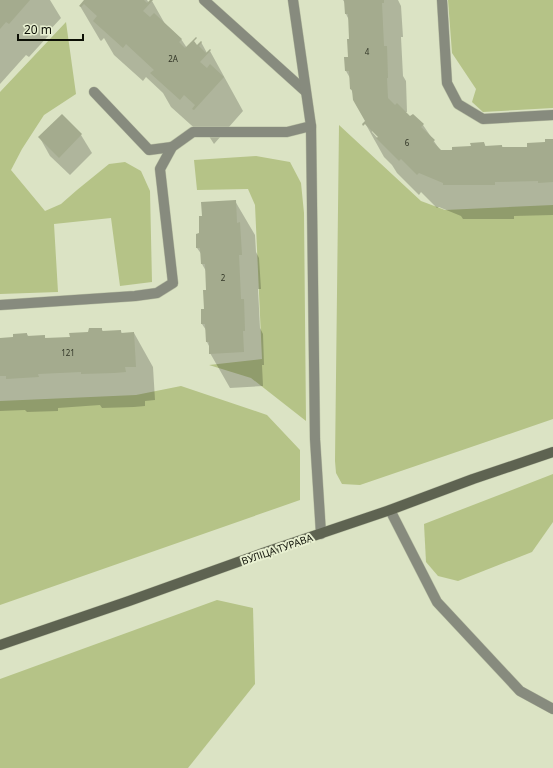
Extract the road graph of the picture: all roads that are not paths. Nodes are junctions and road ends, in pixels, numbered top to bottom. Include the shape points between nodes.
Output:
1 (204, 0) edge
2 (293, 0) edge
3 (442, 0) edge
4 (305, 91) junction
5 (94, 92) dead end
6 (553, 115) edge
7 (311, 126) junction
8 (172, 147) junction
9 (0, 304) edge
10 (553, 452) edge
11 (390, 510) junction
12 (321, 534) junction
13 (0, 645) edge
14 (553, 709) edge

1 - 4 lane
2 - 4 lane
3 - 6 lane via 447,83 458,104 483,119
4 - 7 lane
5 - 8 lane via 149,150
7 - 8 lane via 287,132 193,132
7 - 12 lane via 315,439
8 - 9 lane via 160,169 174,283 157,293 149,294
10 - 11 main road, ВУЛІЦА ТУРАВА
11 - 12 main road, ВУЛІЦА ТУРАВА
11 - 14 lane via 437,602 520,691
12 - 13 main road, ВУЛІЦА ТУРАВА

